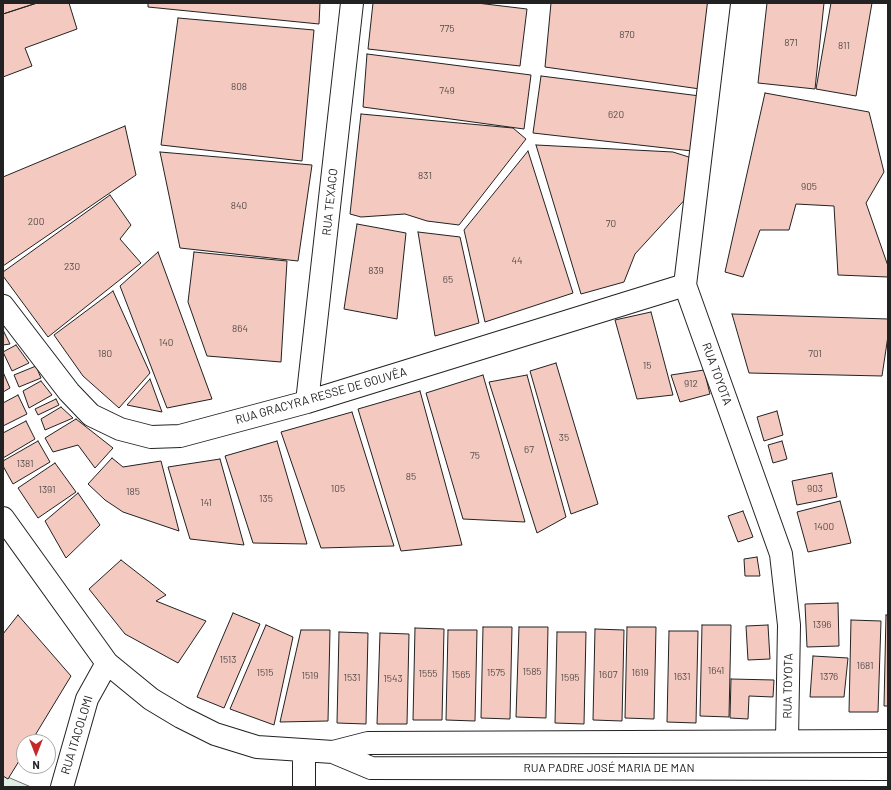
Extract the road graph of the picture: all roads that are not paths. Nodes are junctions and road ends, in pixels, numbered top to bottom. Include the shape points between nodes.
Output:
1 (352, 3) edge
2 (719, 3) edge
3 (685, 285) junction
4 (3, 306) edge
5 (307, 402) junction
6 (3, 518) edge
7 (107, 663) junction
8 (786, 740) junction
9 (549, 741) junction
10 (888, 741) edge
11 (888, 749) edge
12 (304, 751) junction
13 (333, 752) junction
14 (888, 769) edge
15 (550, 777) edge
16 (787, 778) edge
17 (62, 787) edge
18 (304, 787) edge

1 - 5 street, RUA TEXACO
2 - 3 street, RUA TOYOTA
3 - 5 street, RUA GRACYRA RESSE DE GOUVÊA
3 - 8 street, RUA TOYOTA via 781,554 789,625
4 - 5 street, RUA GRACYRA RESSE DE GOUVÊA via 69,392 91,415 120,429 151,437 180,436
6 - 7 street, RUA PADRE JOSÉ MARIA DE MAN
7 - 12 street, RUA PADRE JOSÉ MARIA DE MAN via 151,699 215,734 257,748
7 - 17 street, RUA ITACOLOMI via 87,699
8 - 9 street, RUA PADRE JOSÉ MARIA DE MAN
8 - 10 street, RUA PADRE JOSÉ MARIA DE MAN
9 - 13 street, RUA PADRE JOSÉ MARIA DE MAN via 368,743
9 - 15 street
11 - 16 street via 789,750 783,755
12 - 13 street, RUA PADRE JOSÉ MARIA DE MAN
12 - 18 street
13 - 15 street, RUA PADRE JOSÉ MARIA DE MAN via 371,768
14 - 16 street, RUA PADRE JOSÉ MARIA DE MAN
15 - 16 street, RUA PADRE JOSÉ MARIA DE MAN

